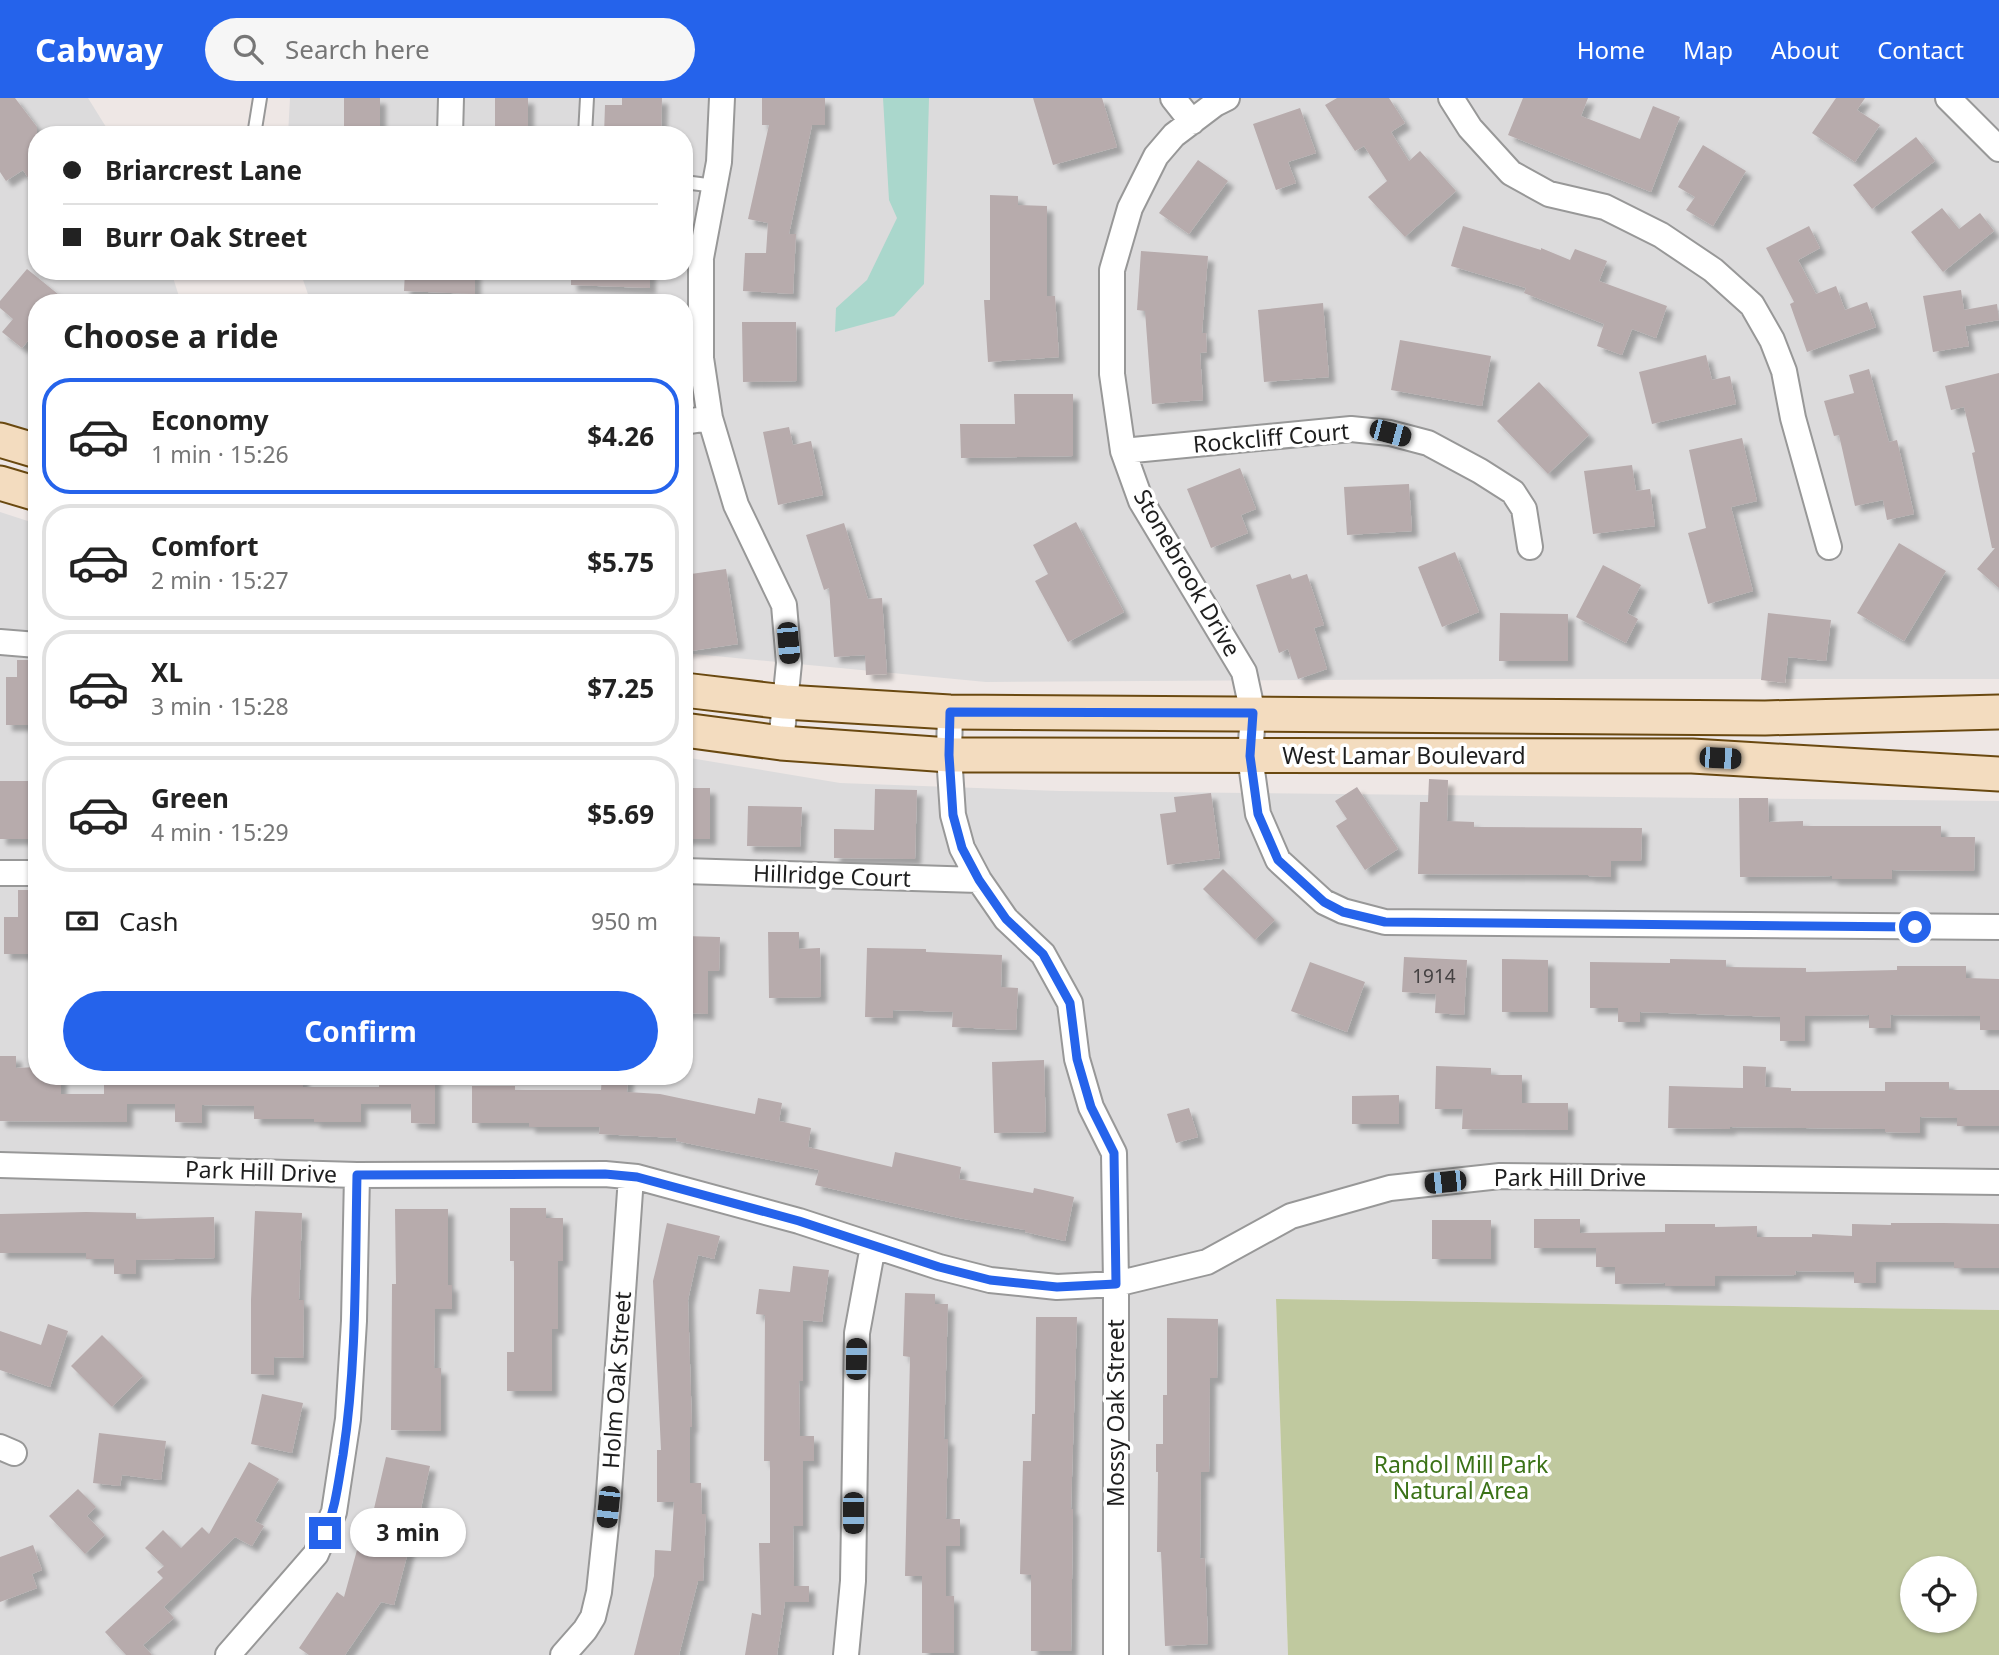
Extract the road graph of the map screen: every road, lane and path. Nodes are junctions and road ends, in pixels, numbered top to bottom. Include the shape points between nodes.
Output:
1 (260, 98) edge
2 (451, 98) edge
3 (587, 98) edge
4 (722, 98) edge
5 (1173, 98) edge
6 (1227, 98) edge
7 (1451, 98) edge
8 (1948, 98) edge
9 (1192, 122) junction
10 (255, 126) edge
11 (450, 126) edge
12 (585, 126) edge
13 (1999, 149) edge
14 (693, 183) edge
15 (715, 186) junction
16 (710, 418) junction
17 (693, 421) edge
18 (0, 440) edge
19 (28, 448) edge
20 (1122, 451) junction
21 (0, 483) edge
22 (28, 491) edge
23 (1530, 547) dead end
24 (1829, 547) dead end
25 (0, 642) edge
26 (28, 644) edge
27 (693, 691) edge
28 (785, 702) junction
29 (950, 712) junction
30 (1999, 712) edge
31 (1253, 713) junction
32 (693, 731) edge
33 (781, 743) junction
34 (949, 755) junction
35 (1250, 756) junction
36 (1999, 774) edge
37 (693, 871) edge
38 (0, 873) edge
39 (28, 873) edge
40 (979, 880) junction
41 (1999, 927) edge
42 (0, 1165) edge
43 (357, 1175) junction
44 (631, 1177) junction
45 (1999, 1182) edge
46 (873, 1246) junction
47 (1116, 1284) junction
48 (228, 1655) edge
49 (563, 1655) edge
50 (846, 1655) edge
51 (1116, 1655) edge

1 - 10 lane
2 - 11 street
3 - 12 lane
4 - 15 street
5 - 9 street
6 - 9 street, Stonebrook Drive
7 - 24 street via 1470,128 1511,173 1549,194 1605,207 1661,236 1713,270 1752,305 1784,371
8 - 13 street
9 - 20 street, Stonebrook Drive via 1156,156 1130,208 1112,270 1112,374
14 - 15 lane
15 - 16 street via 701,258 701,358
16 - 17 street
16 - 28 street via 736,505 784,605 789,663
18 - 19 main road
20 - 23 street, Rockcliff Court via 1351,429 1390,433 1428,443 1513,492 1524,509
20 - 31 street, Stonebrook Drive via 1141,501 1244,672
21 - 22 main road
25 - 26 street
27 - 28 main road, West Lamar Boulevard
28 - 29 main road, West Lamar Boulevard
28 - 33 street
29 - 31 main road, West Lamar Boulevard
29 - 34 street, Mossy Oak Street
30 - 31 main road, West Lamar Boulevard via 1765,718
31 - 35 street, Stonebrook Drive
32 - 33 main road, West Lamar Boulevard
33 - 34 main road, West Lamar Boulevard
34 - 35 main road, West Lamar Boulevard
34 - 40 street, Mossy Oak Street via 953,815 962,848
35 - 36 main road, West Lamar Boulevard via 1692,756
35 - 41 street, Stonebrook Drive via 1258,814 1278,860 1324,902 1343,912 1385,922
37 - 40 street, Hillridge Court
38 - 39 street
40 - 47 street, Mossy Oak Street via 1006,919 1043,954 1070,1003 1077,1059 1091,1107 1114,1153
42 - 43 street, Park Hill Drive
43 - 44 street, Park Hill Drive
43 - 48 street via 348,1419 334,1512 316,1554
44 - 46 street, Park Hill Drive via 799,1221
44 - 49 street, Holm Oak Street via 599,1592 593,1617
45 - 47 street, Park Hill Drive via 1500,1176 1391,1188 1291,1216 1207,1262
46 - 47 street, Park Hill Drive via 990,1280 1057,1287
46 - 50 street via 856,1334 853,1580
47 - 51 street, Mossy Oak Street

